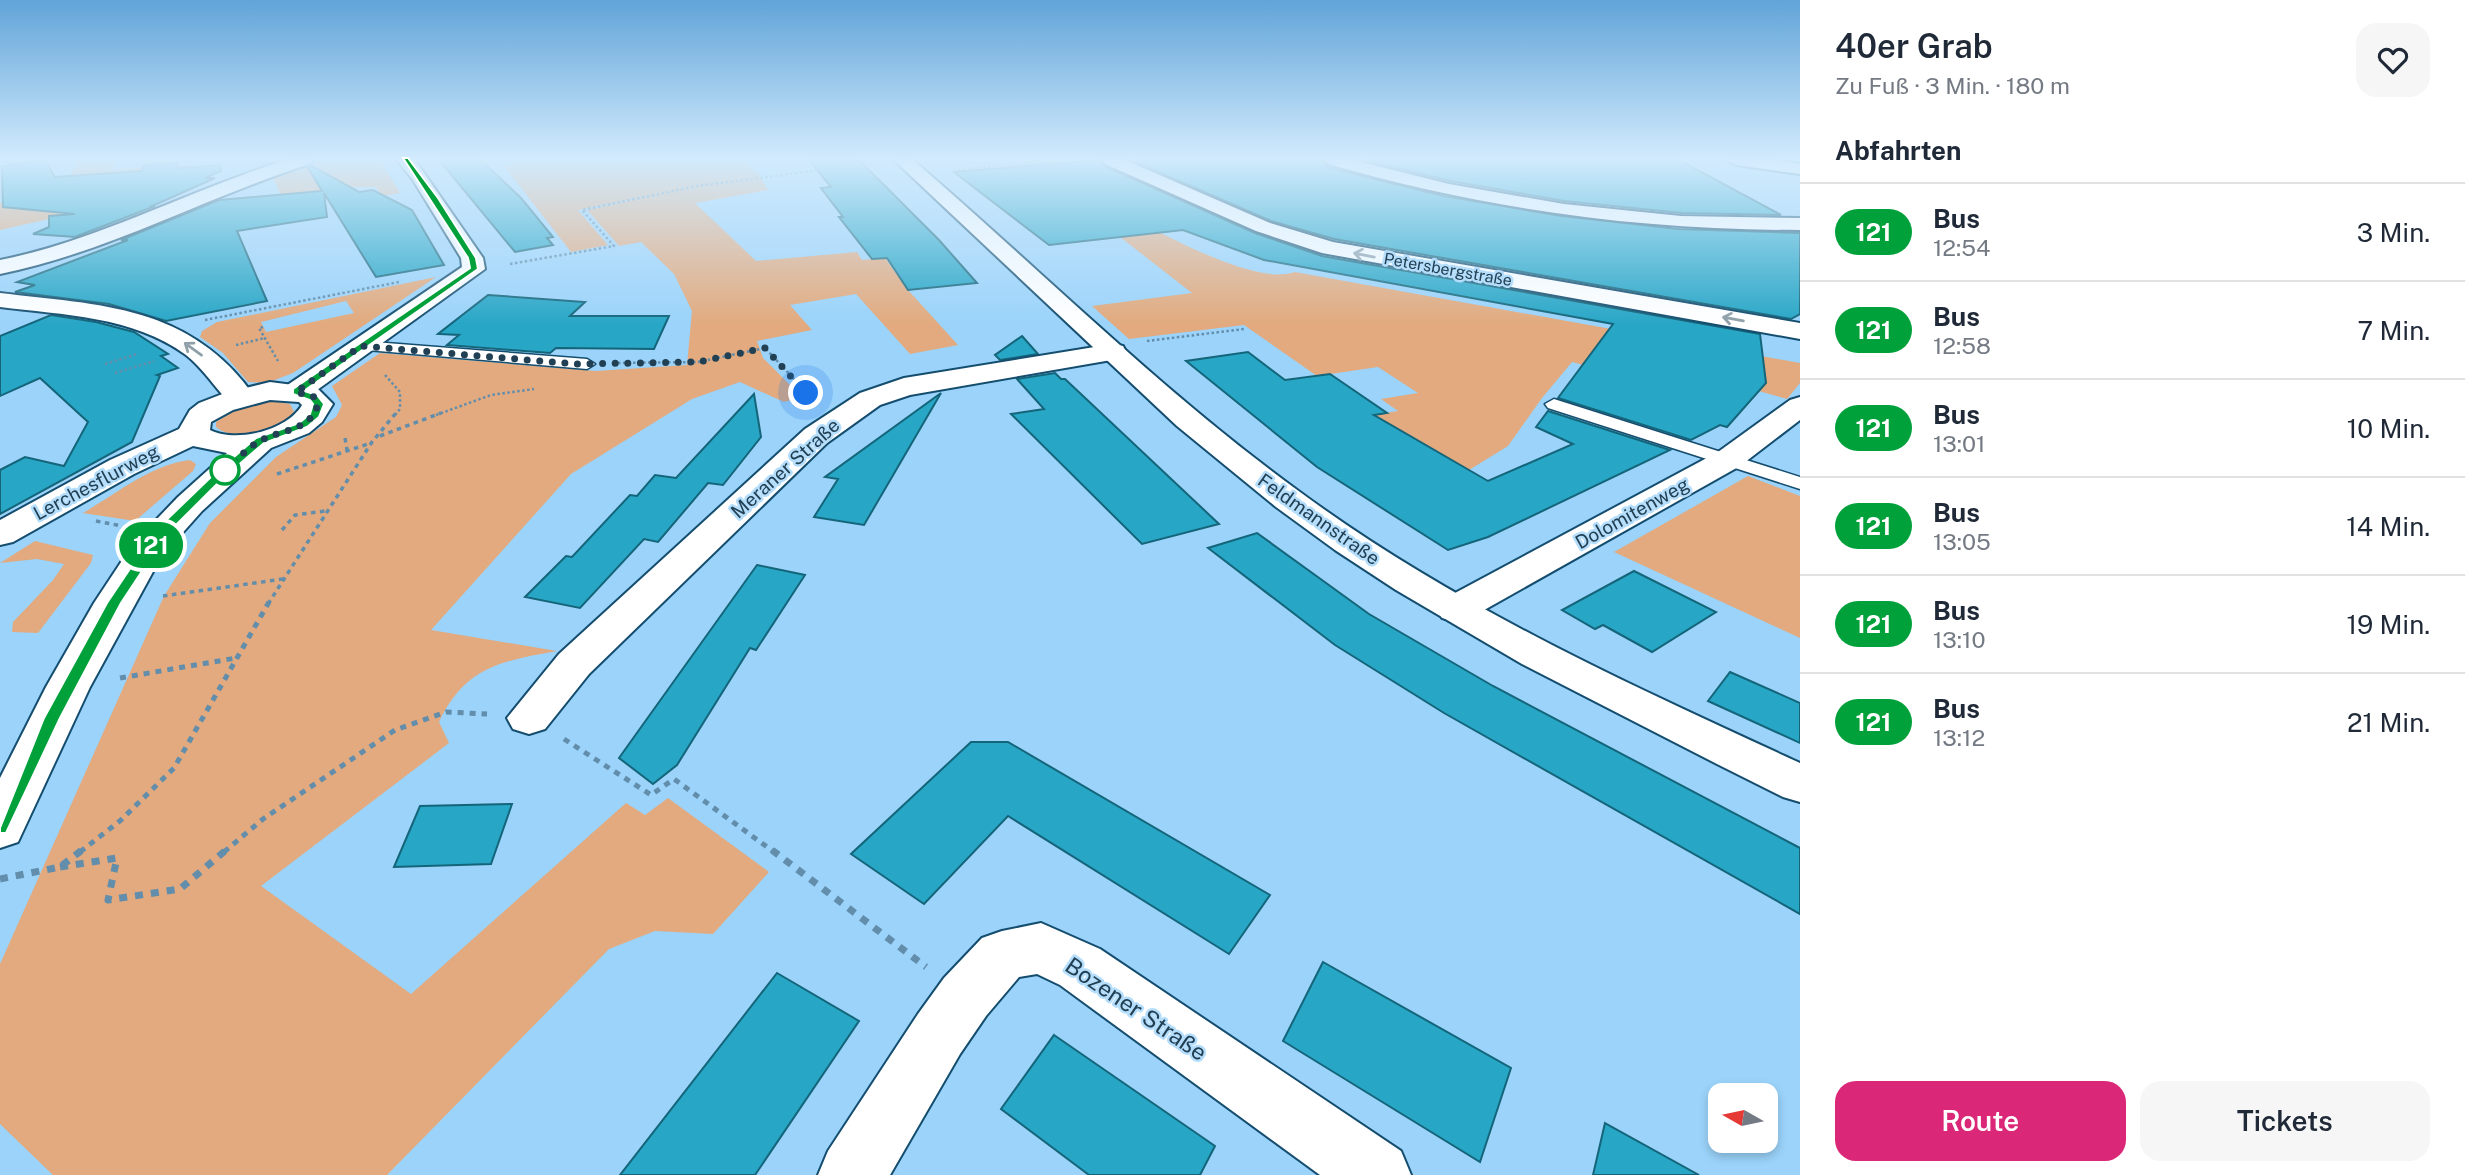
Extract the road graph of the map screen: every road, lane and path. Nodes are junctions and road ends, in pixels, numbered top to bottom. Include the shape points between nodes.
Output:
1 (157, 215) edge
2 (445, 215) edge
3 (586, 215) edge
4 (969, 215) edge
5 (1235, 215) edge
6 (1592, 215) edge
7 (1800, 224) edge
8 (510, 264) dead end
9 (0, 267) edge
10 (408, 280) dead end
11 (0, 300) edge
12 (198, 321) dead end
13 (263, 327) dead end
14 (1244, 328) dead end
15 (1800, 331) edge
16 (265, 338) junction
17 (361, 346) junction
18 (230, 347) dead end
19 (1128, 347) junction
20 (148, 351) dead end
21 (156, 360) dead end
22 (278, 360) dead end
23 (105, 364) dead end
24 (582, 364) junction
25 (377, 372) dead end
26 (115, 373) dead end
27 (296, 392) junction
28 (806, 393) dead end
29 (240, 397) junction
30 (1554, 404) dead end
31 (1800, 406) edge
32 (194, 434) junction
33 (379, 436) junction
34 (345, 438) dead end
35 (372, 443) junction
36 (347, 450) junction
37 (267, 458) junction
38 (1729, 459) junction
39 (1800, 483) edge
40 (326, 511) junction
41 (282, 530) dead end
42 (0, 534) edge
43 (283, 579) junction
44 (164, 596) dead end
45 (1456, 609) junction
46 (237, 657) junction
47 (126, 677) dead end
48 (462, 710) dead end
49 (529, 718) dead end
50 (572, 743) dead end
51 (1800, 784) edge
52 (0, 828) edge
53 (60, 867) junction
54 (0, 879) edge
55 (965, 997) junction
56 (852, 1175) edge
57 (1377, 1175) edge

1 - 9 street via 78,248
2 - 17 street via 474,269
3 - 8 path via 614,246
4 - 19 street, Feldmannstraße
15 -> 5 street, Petersbergstraße via 1330,248
6 - 7 street via 1714,224
10 - 12 path
29 -> 11 street via 195,349 160,329 111,316
13 - 16 path via 259,328
14 - 19 path
16 - 18 path
16 - 22 path
17 - 24 lane
17 - 27 street
19 - 45 street, Feldmannstraße via 1222,447 1285,498
19 - 49 street, Meraner Straße via 904,387 850,410 816,436 574,664
20 - 23 path
21 - 26 path
24 - 28 path via 698,362 765,348
24 - 33 path via 561,382 491,395
25 - 33 path via 387,375 400,392 400,409
27 - 29 street
27 - 37 street via 314,397 318,404 315,415
29 - 32 street via 203,415
30 - 38 lane
31 - 38 street, Dolomitenweg
32 - 37 street
32 - 42 street, Lerchesflurweg via 122,467
33 - 35 path
34 - 36 path
35 - 36 path
35 - 40 path
36 - 37 path
37 - 52 street via 190,503 146,552 68,687
38 - 39 lane
38 - 45 street, Dolomitenweg
40 - 41 path via 295,515
40 - 43 path
43 - 44 path
43 - 46 path
45 - 51 street, Feldmannstraße via 1618,697
46 - 47 path
46 - 53 path via 174,768 121,820
48 - 53 path via 395,730 264,819 180,889 108,900 117,858
50 - 55 path via 651,795 674,779
53 - 54 path
55 - 56 street, Bozener Straße
55 - 57 street, Bozener Straße via 1002,956 1041,948 1080,967

